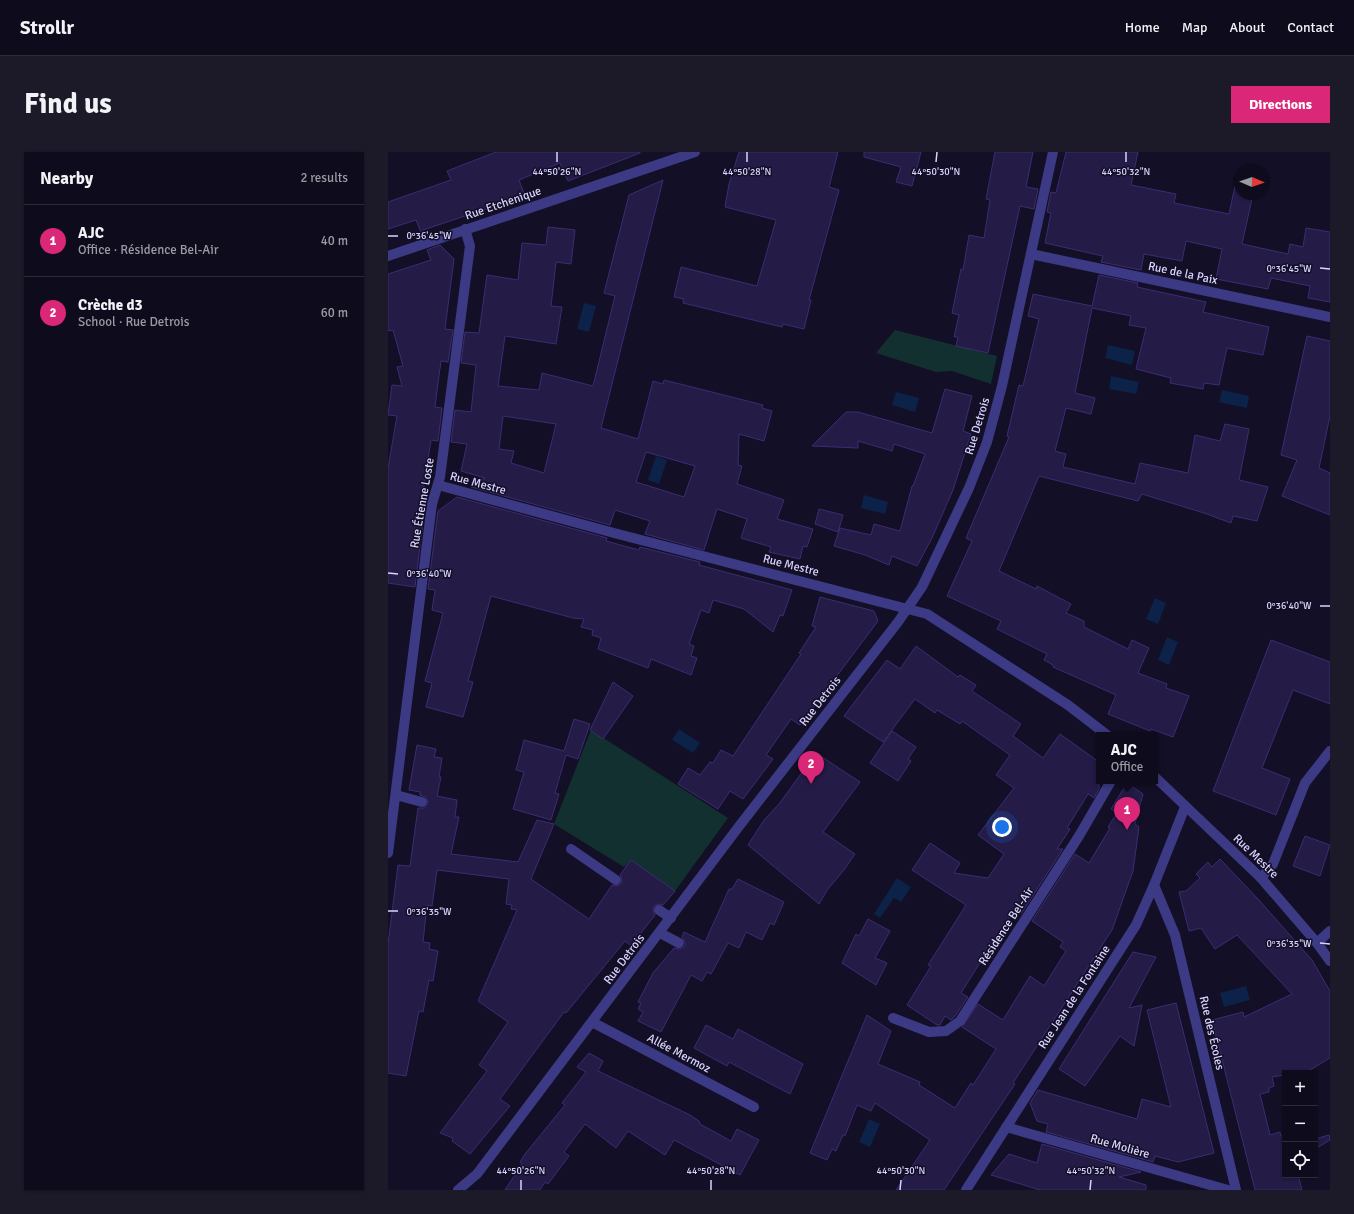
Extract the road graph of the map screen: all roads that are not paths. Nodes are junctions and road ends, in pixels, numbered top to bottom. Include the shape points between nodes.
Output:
1 (695, 152) edge
2 (1053, 152) edge
3 (465, 229) junction
4 (1031, 254) junction
5 (388, 256) edge
6 (1330, 317) edge
7 (438, 485) junction
8 (908, 608) junction
9 (1103, 732) edge
10 (1330, 751) edge
11 (1158, 780) edge
12 (1109, 784) edge
13 (396, 795) junction
14 (422, 802) dead end
15 (1185, 807) junction
16 (571, 849) dead end
17 (388, 853) edge
18 (1261, 878) junction
19 (616, 880) dead end
20 (1154, 885) junction
21 (659, 910) dead end
22 (671, 918) junction
23 (1330, 931) edge
24 (660, 933) junction
25 (679, 943) dead end
26 (1317, 943) junction
27 (1330, 961) edge
28 (893, 1018) dead end
29 (592, 1022) junction
30 (754, 1107) dead end
31 (1006, 1127) junction
32 (458, 1190) edge
33 (966, 1190) edge
34 (1228, 1190) edge
35 (1236, 1190) edge

1 - 3 street, Rue Etchenique
2 - 4 street, Rue Detrois
3 - 5 street, Rue Etchenique
3 - 7 street, Rue Étienne Loste via 470,246
4 - 6 street, Rue de la Paix
4 - 8 street, Rue Detrois via 987,442 969,488 922,587
7 - 8 street, Rue Mestre
7 - 13 street, Rue Étienne Loste via 432,504
8 - 9 street, Rue Mestre via 928,614 941,622 1068,705
8 - 22 street, Rue Detrois
10 - 18 street via 1305,783 1273,864
11 - 15 street, Rue Mestre
12 - 28 street, Résidence Bel-Air via 1079,836 960,1021 946,1031 929,1032
13 - 14 street
13 - 17 street, Rue Étienne Loste
15 - 18 street, Rue Mestre
15 - 20 street, Rue Jean de la Fontaine
16 - 19 street
18 - 26 street, Rue Mestre
20 - 31 street, Rue Jean de la Fontaine via 1136,925
20 - 35 street, Rue des Écoles via 1175,935
21 - 22 street
22 - 24 street, Rue Detrois
23 - 26 street
24 - 25 street
24 - 29 street, Rue Detrois
26 - 27 street, Rue Mestre
29 - 30 street, Allée Mermoz
29 - 32 street, Rue Detrois via 477,1174
31 - 33 street, Rue Jean de la Fontaine
31 - 34 street, Rue Molière

